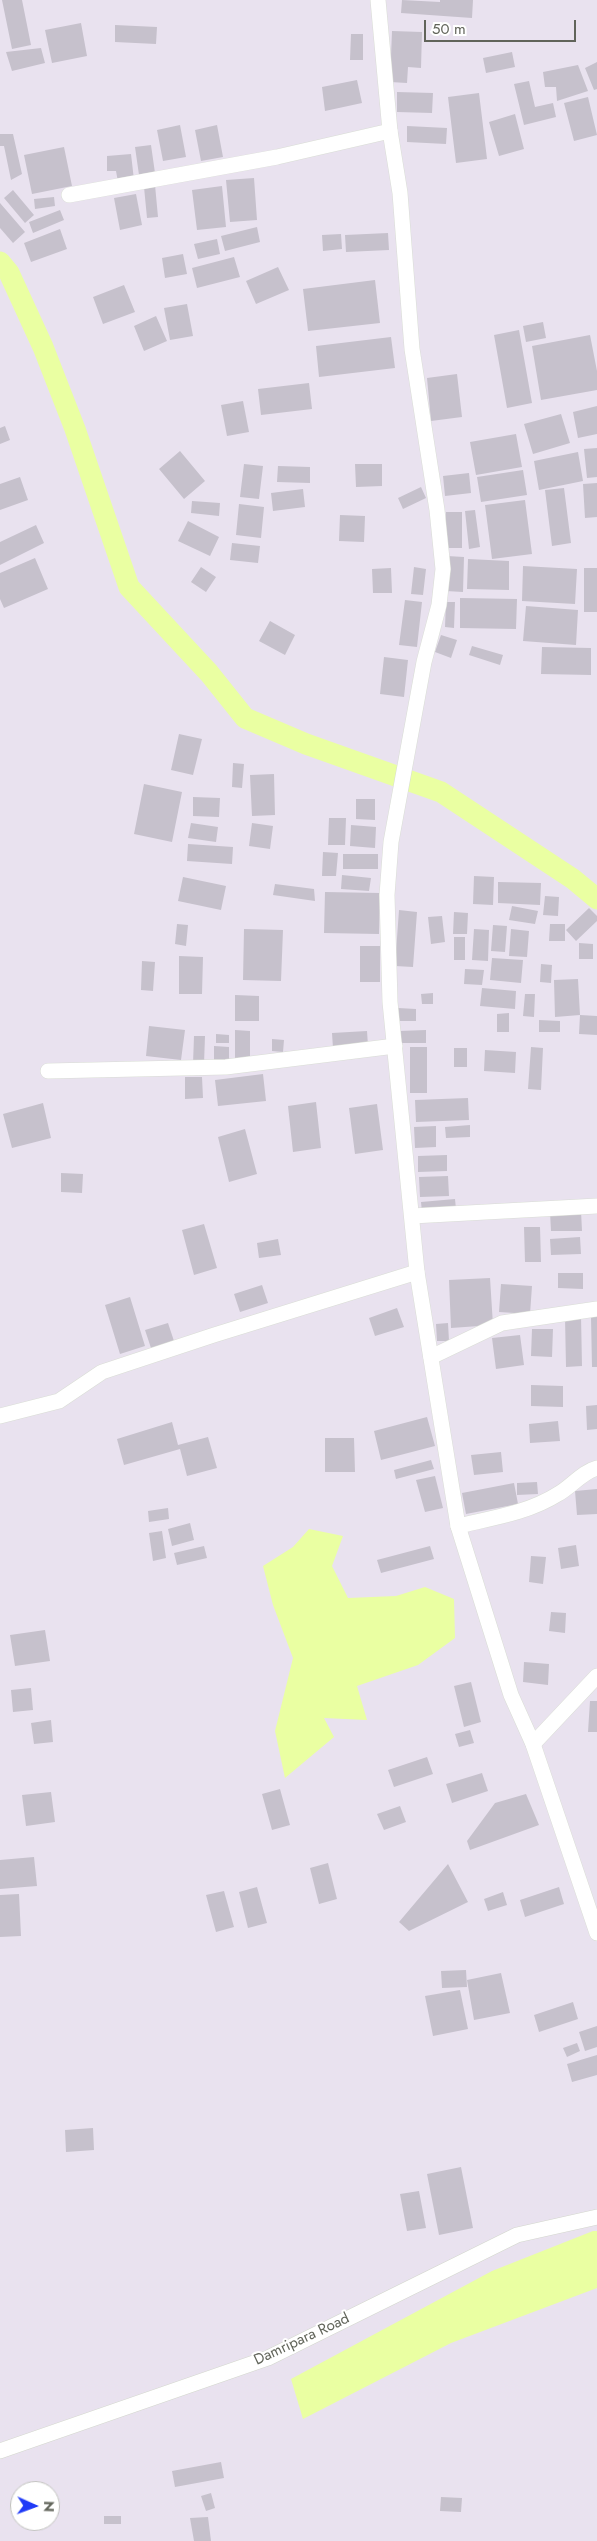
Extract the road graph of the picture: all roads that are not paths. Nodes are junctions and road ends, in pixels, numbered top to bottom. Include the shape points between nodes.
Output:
1 (378, 0) edge
2 (390, 131) junction
3 (69, 195) dead end
4 (395, 1046) junction
5 (48, 1071) dead end
6 (597, 1206) edge
7 (412, 1216) junction
8 (417, 1272) junction
9 (597, 1309) edge
10 (431, 1357) junction
11 (0, 1416) edge
12 (597, 1468) edge
13 (458, 1526) junction
14 (597, 1676) edge
15 (533, 1744) junction
16 (597, 1933) edge
17 (597, 2217) edge
18 (0, 2451) edge

1 - 2 street
2 - 3 street via 277,157
2 - 4 street via 400,193 412,349 443,569 439,604 424,662 391,842 388,895 390,1002
4 - 5 street via 226,1067
4 - 7 street
6 - 7 street
7 - 8 street
8 - 10 street
8 - 11 street via 102,1372 59,1400
9 - 10 street via 502,1323
10 - 13 street
12 - 13 street via 589,1470 558,1494 524,1510
13 - 15 street via 511,1695
14 - 15 street
15 - 16 street
17 - 18 street, Damripara Road via 517,2236 268,2358

